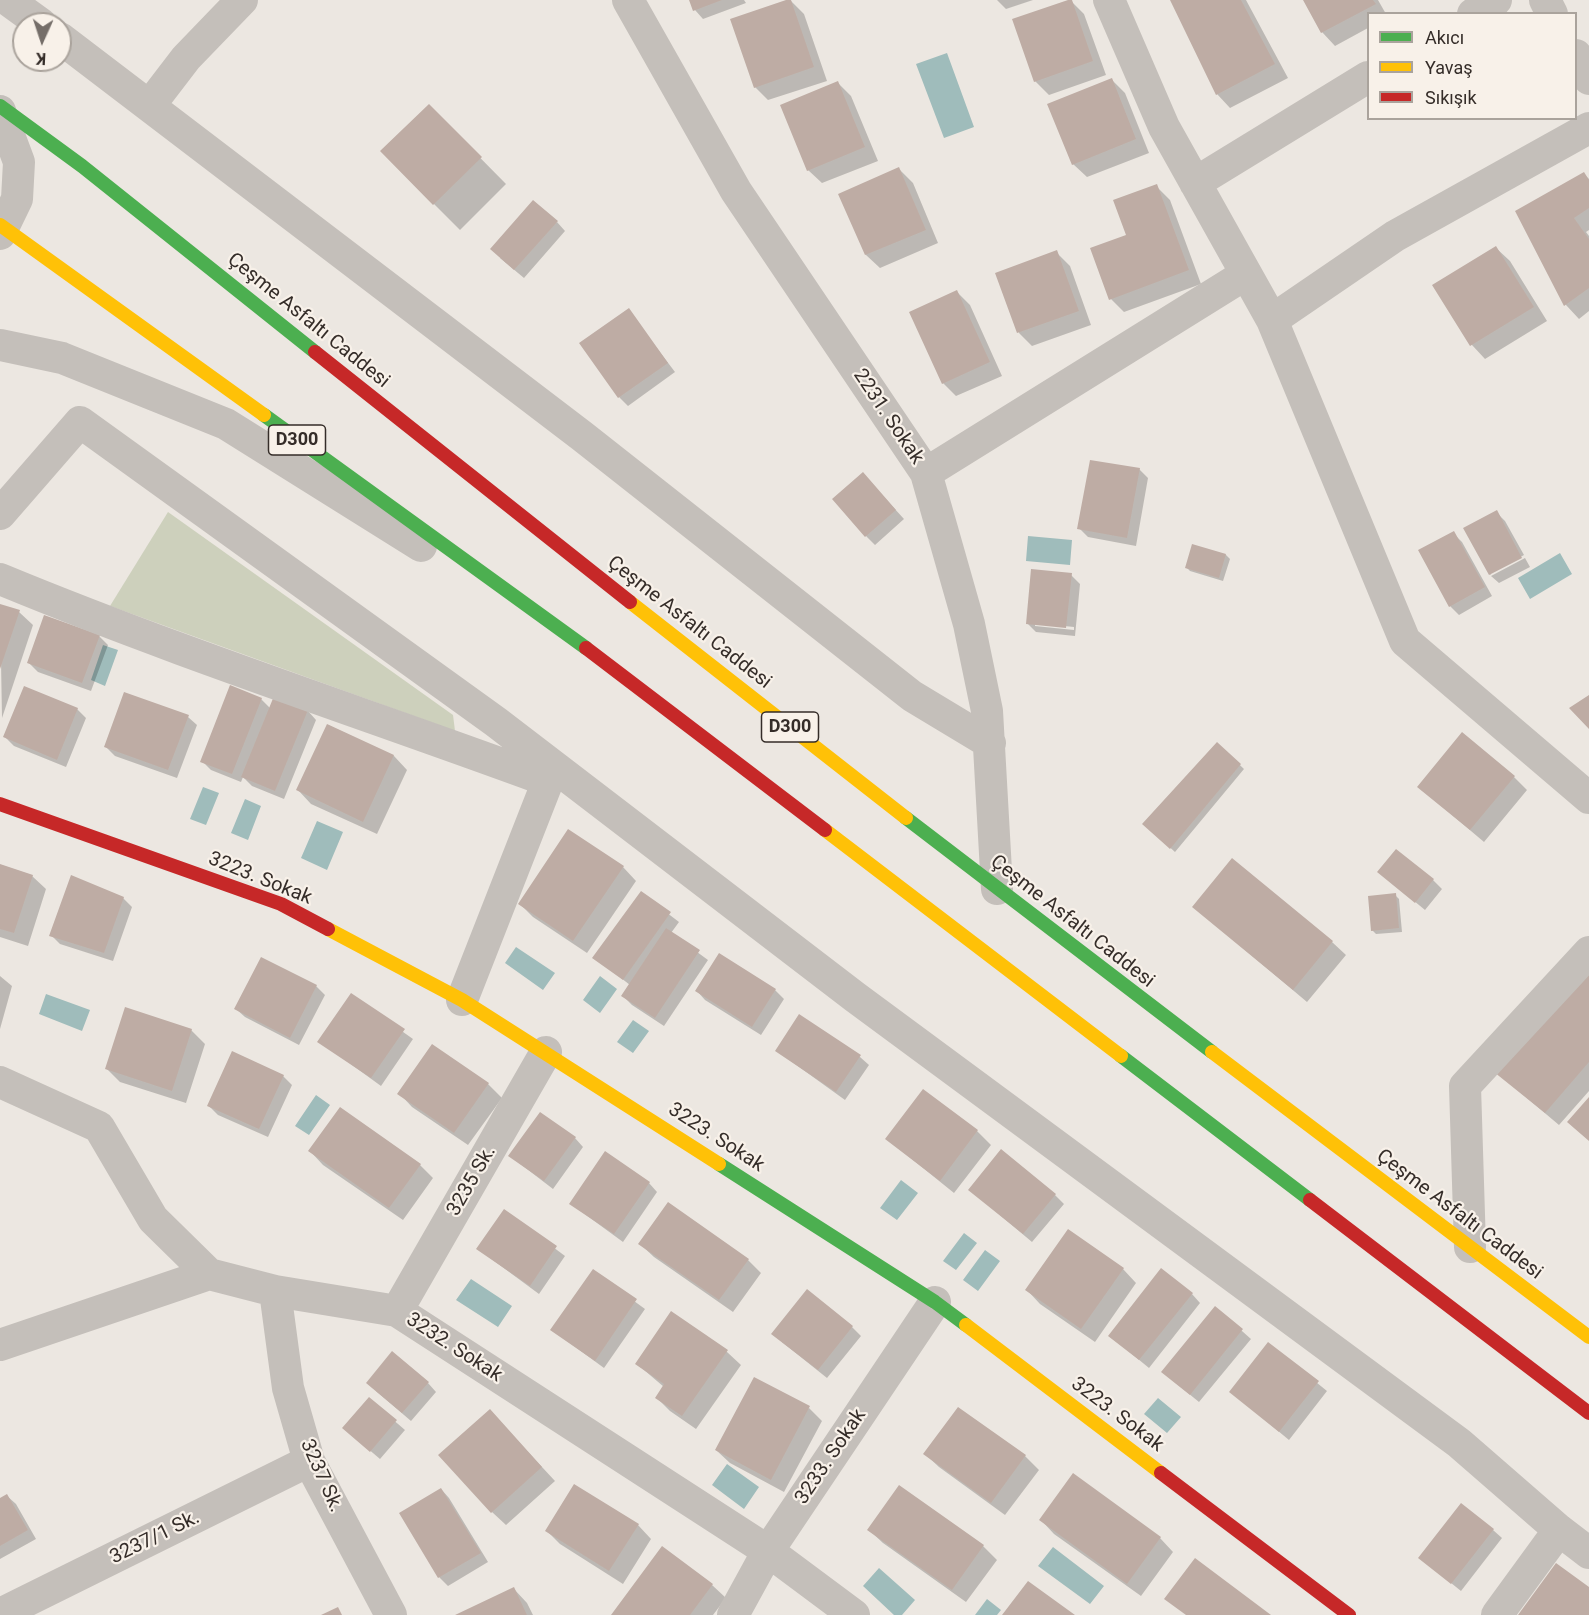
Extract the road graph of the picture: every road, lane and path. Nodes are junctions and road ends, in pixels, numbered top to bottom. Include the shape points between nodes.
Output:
1 (242, 0) edge
2 (628, 0) edge
3 (1108, 0) edge
4 (1496, 0) edge
5 (1476, 12) edge
6 (72, 47) edge
7 (1577, 58) edge
8 (1367, 78) edge
9 (1589, 79) edge
10 (150, 105) junction
11 (0, 106) edge
12 (0, 111) edge
13 (1589, 128) edge
14 (1195, 183) junction
15 (2, 229) edge
16 (1246, 274) junction
17 (1272, 320) junction
18 (0, 345) edge
19 (926, 473) junction
20 (0, 514) edge
21 (0, 579) edge
22 (594, 654) junction
23 (990, 742) junction
24 (550, 774) junction
25 (1589, 798) edge
26 (0, 804) edge
27 (997, 889) junction
28 (1589, 952) edge
29 (462, 1000) junction
30 (546, 1052) junction
31 (0, 1082) edge
32 (1470, 1247) junction
33 (209, 1274) junction
34 (275, 1291) junction
35 (935, 1302) junction
36 (397, 1311) junction
37 (1589, 1337) edge
38 (0, 1345) edge
39 (1589, 1413) edge
40 (309, 1461) junction
41 (1559, 1530) junction
42 (768, 1551) junction
43 (1589, 1553) edge
44 (0, 1614) edge
45 (391, 1615) edge
46 (733, 1615) edge
47 (854, 1615) edge
48 (1349, 1615) edge
49 (1497, 1615) edge

1 - 10 street via 186,58
2 - 19 street, 2231. Sokak via 736,191
3 - 14 street via 1164,127
4 - 5 street
6 - 10 street
7 - 9 street
8 - 14 street
10 - 23 street via 591,443 912,696
11 - 27 main road, Çeşme Asfaltı Caddesi / D300 via 82,166 545,536
12 - 15 street via 19,162 17,199
13 - 17 street via 1395,236
14 - 16 street
15 - 22 main road, D300
16 - 17 street
16 - 19 street
17 - 25 street via 1405,641
18 - 22 street via 62,358 226,424
19 - 23 street, 2231. Sokak via 969,624
20 - 24 street via 81,422 496,722
21 - 24 street via 118,628
22 - 39 main road, D300
23 - 27 street, 2231. Sokak
24 - 29 street
24 - 41 street via 1459,1443
26 - 29 main road, 3223. Sokak via 281,904
27 - 32 main road, Çeşme Asfaltı Caddesi / D300
28 - 32 street via 1465,1086
29 - 30 main road, 3223. Sokak
30 - 35 main road, 3223. Sokak
30 - 36 street, 3235 Sk.
31 - 33 street via 99,1127 153,1219
32 - 37 main road, Çeşme Asfaltı Caddesi / D300
33 - 34 street, 3232. Sokak
33 - 38 street
34 - 36 street, 3232. Sokak
34 - 40 street, 3237 Sk. via 288,1388
35 - 42 street, 3233. Sokak
35 - 48 main road, 3223. Sokak
36 - 42 street, 3232. Sokak
40 - 44 street, 3237/1 Sk.
40 - 45 street, 3237 Sk.
41 - 43 street
41 - 49 street
42 - 46 street, 3233. Sokak
42 - 47 street, 3232. Sokak

